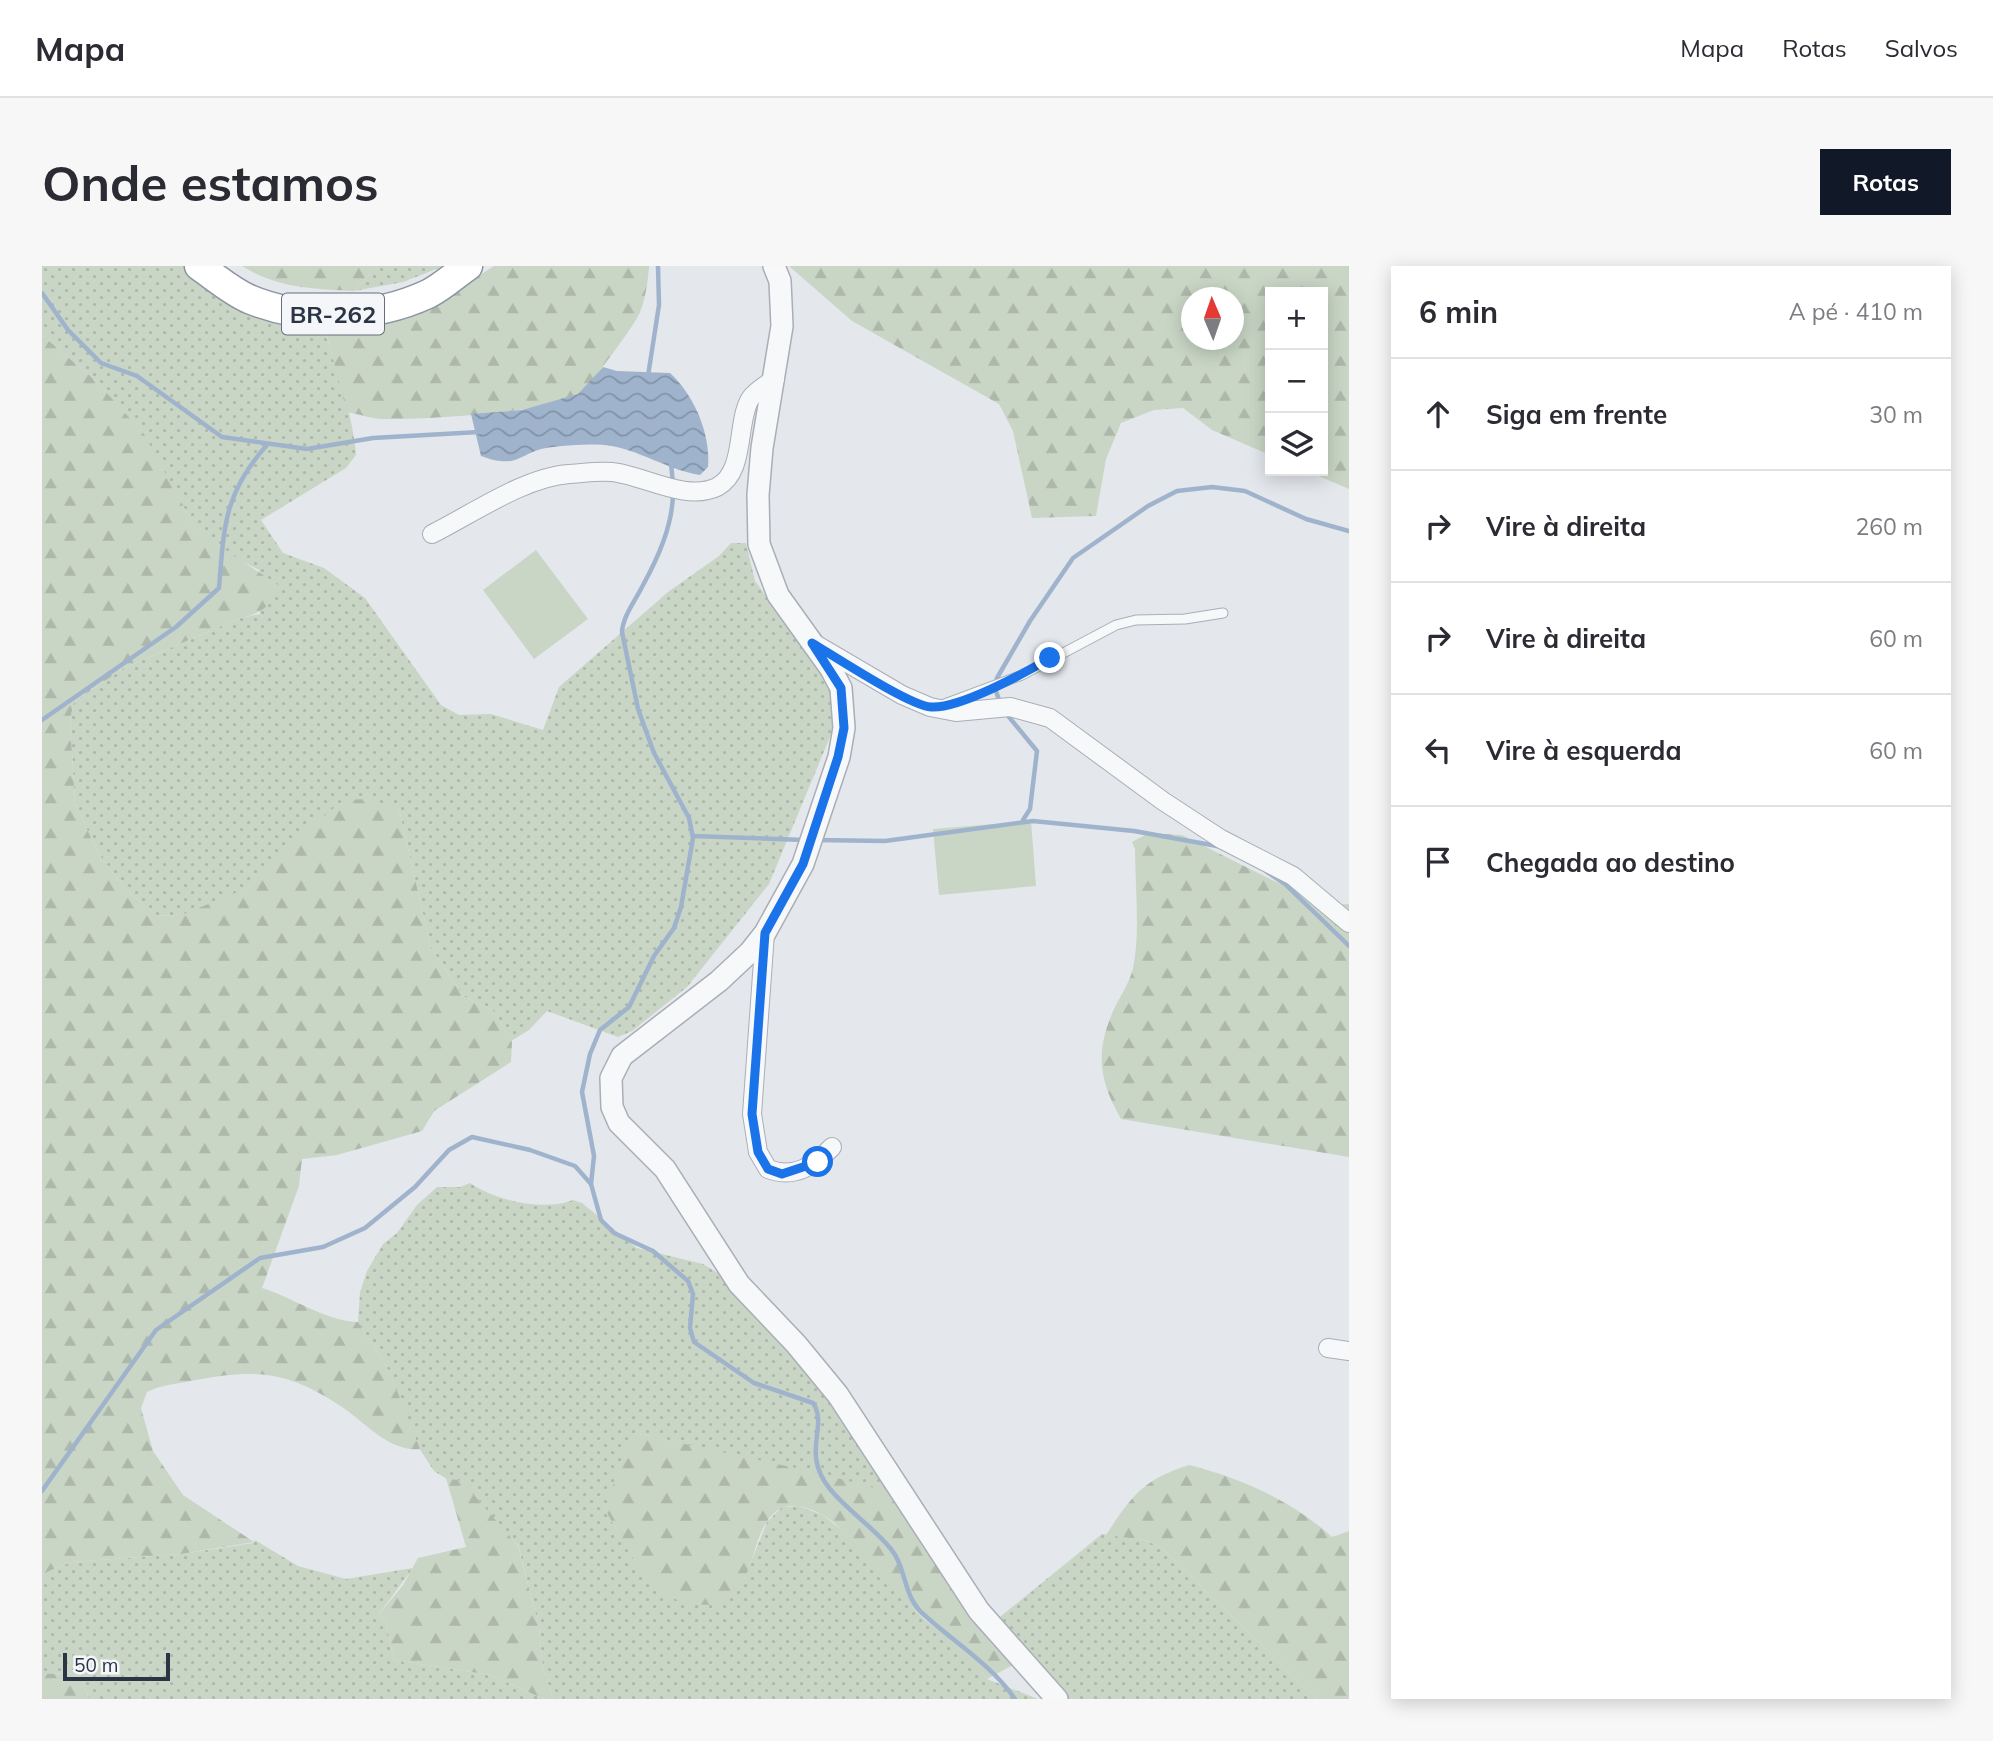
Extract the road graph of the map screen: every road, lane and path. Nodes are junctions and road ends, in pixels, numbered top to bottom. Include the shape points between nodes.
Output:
1 (199, 266) edge
2 (468, 266) edge
3 (774, 266) edge
4 (775, 379) junction
5 (432, 534) dead end
6 (1223, 613) dead end
7 (812, 643) junction
8 (930, 707) junction
9 (1349, 923) edge
10 (765, 933) junction
11 (832, 1147) dead end
12 (1328, 1348) dead end
13 (1349, 1351) edge
14 (1056, 1699) edge

1 - 2 highway, BR-262 via 246,298 282,311 316,314 392,307 430,293
3 - 4 street via 780,281 782,326
4 - 5 street via 751,396 735,460 716,487 681,489 611,472 566,474 539,480
4 - 7 street via 761,460 759,544 778,595
6 - 8 lane via 1116,625 1006,682
7 - 8 street
7 - 10 street via 841,688 844,728 803,864
8 - 9 street via 956,712 1010,707 1050,718 1221,839 1293,876
10 - 11 street via 752,1114 758,1152 768,1169 782,1174 818,1162
10 - 14 street via 719,981 622,1056 611,1078 612,1107 619,1123 666,1169 739,1284 838,1395 979,1611
12 - 13 street

